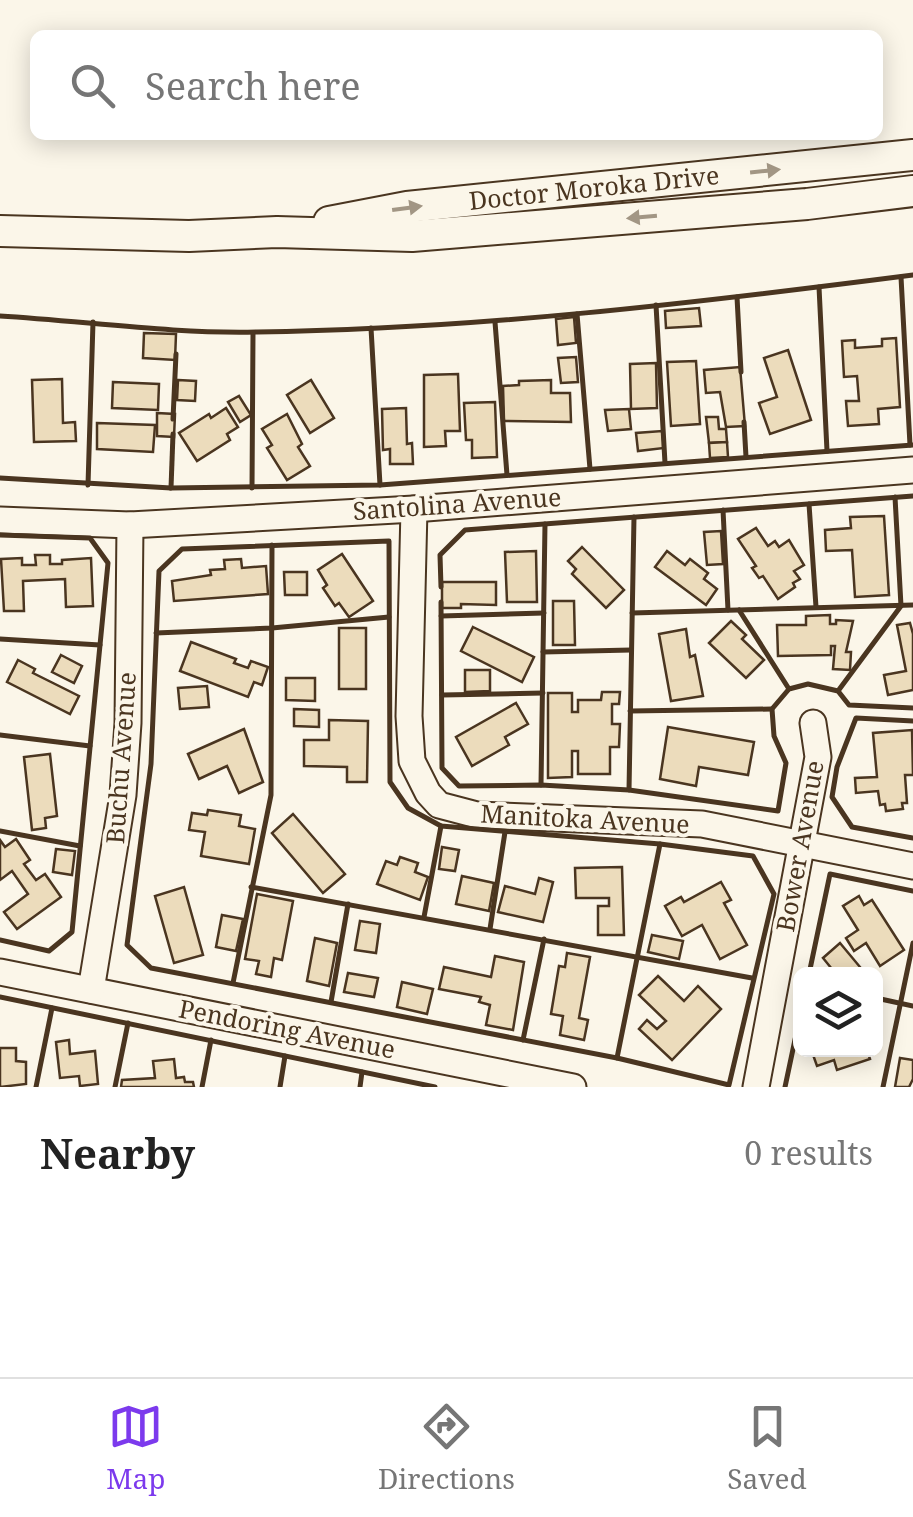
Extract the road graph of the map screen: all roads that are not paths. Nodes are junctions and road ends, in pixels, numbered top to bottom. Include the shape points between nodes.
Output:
1 (913, 155) edge
2 (913, 191) edge
3 (0, 231) edge
4 (277, 232) junction
5 (913, 470) edge
6 (414, 509) junction
7 (0, 520) edge
8 (130, 525) junction
9 (812, 722) dead end
10 (803, 843) junction
11 (913, 866) edge
12 (0, 972) edge
13 (91, 990) junction
14 (573, 1087) edge
15 (756, 1087) edge

4 -> 1 main road, Doctor Moroka Drive via 406,207
2 -> 4 main road, Doctor Moroka Drive via 412,236
3 - 4 main road, Doctor Moroka Drive
5 - 6 street, Santolina Avenue
6 - 8 street, Santolina Avenue
6 - 10 street, Manitoka Avenue via 412,762 439,805 462,814 702,824
7 - 8 street, Santolina Avenue
8 - 13 street, Buchu Avenue via 123,795
9 - 10 street, Bower Avenue via 818,757
10 - 11 street, Manitoka Avenue
10 - 15 street, Bower Avenue
12 - 13 street, Pendoring Avenue
13 - 14 street, Pendoring Avenue

